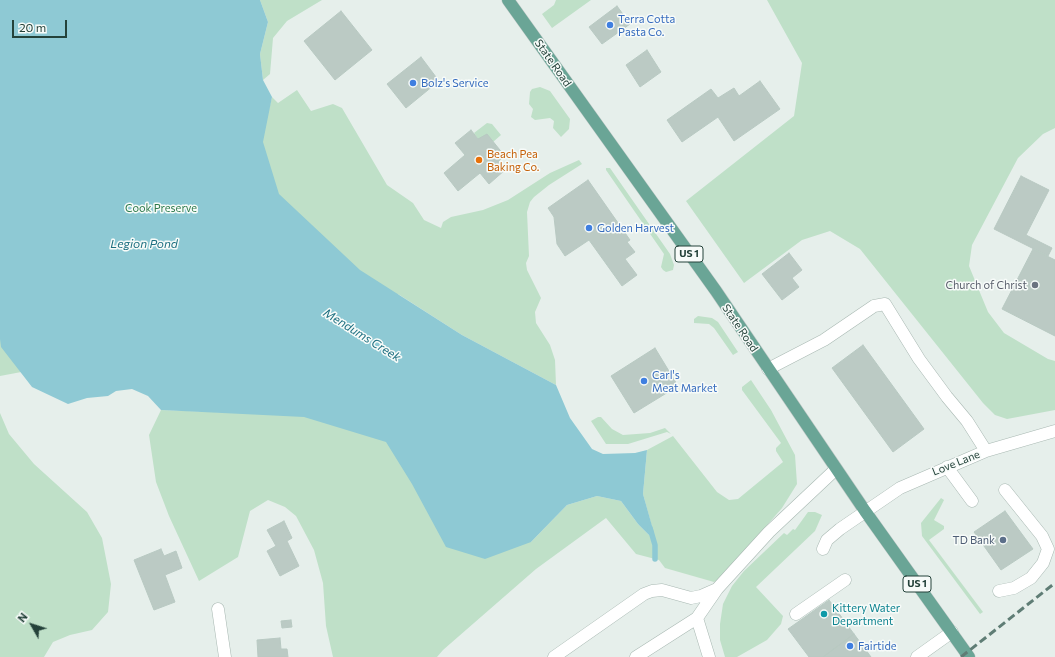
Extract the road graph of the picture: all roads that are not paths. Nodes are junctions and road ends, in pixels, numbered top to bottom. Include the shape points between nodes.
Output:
1 (508, 0) edge
2 (768, 369) junction
3 (1055, 431) edge
4 (986, 451) junction
5 (947, 467) junction
6 (836, 469) junction
7 (1005, 490) dead end
8 (972, 501) dead end
9 (864, 511) junction
10 (823, 549) dead end
11 (845, 580) dead end
12 (717, 589) junction
13 (999, 591) dead end
14 (218, 609) dead end
15 (796, 614) dead end
16 (697, 618) junction
17 (952, 632) junction
18 (225, 657) edge
19 (554, 657) edge
20 (636, 657) edge
21 (709, 657) edge
22 (917, 657) edge
23 (969, 657) edge

1 - 2 main road, State Road / US 1
2 - 4 street via 824,340 874,306 885,304 919,359 967,420
2 - 6 main road, State Road / US 1
3 - 4 street, Love Lane
4 - 5 street, Love Lane
5 - 8 street
5 - 9 street, Love Lane via 900,488
6 - 9 main road, State Road / US 1
6 - 12 street via 769,532
7 - 13 street via 1042,536 1048,549 1043,563 1031,578 1014,588
9 - 10 street, Love Lane via 828,540
9 - 17 main road, State Road / US 1
11 - 15 street
12 - 16 street
12 - 19 street via 691,598 662,590 644,594
14 - 18 street
16 - 20 street
16 - 21 street
17 - 22 street
17 - 23 main road, State Road / US 1

